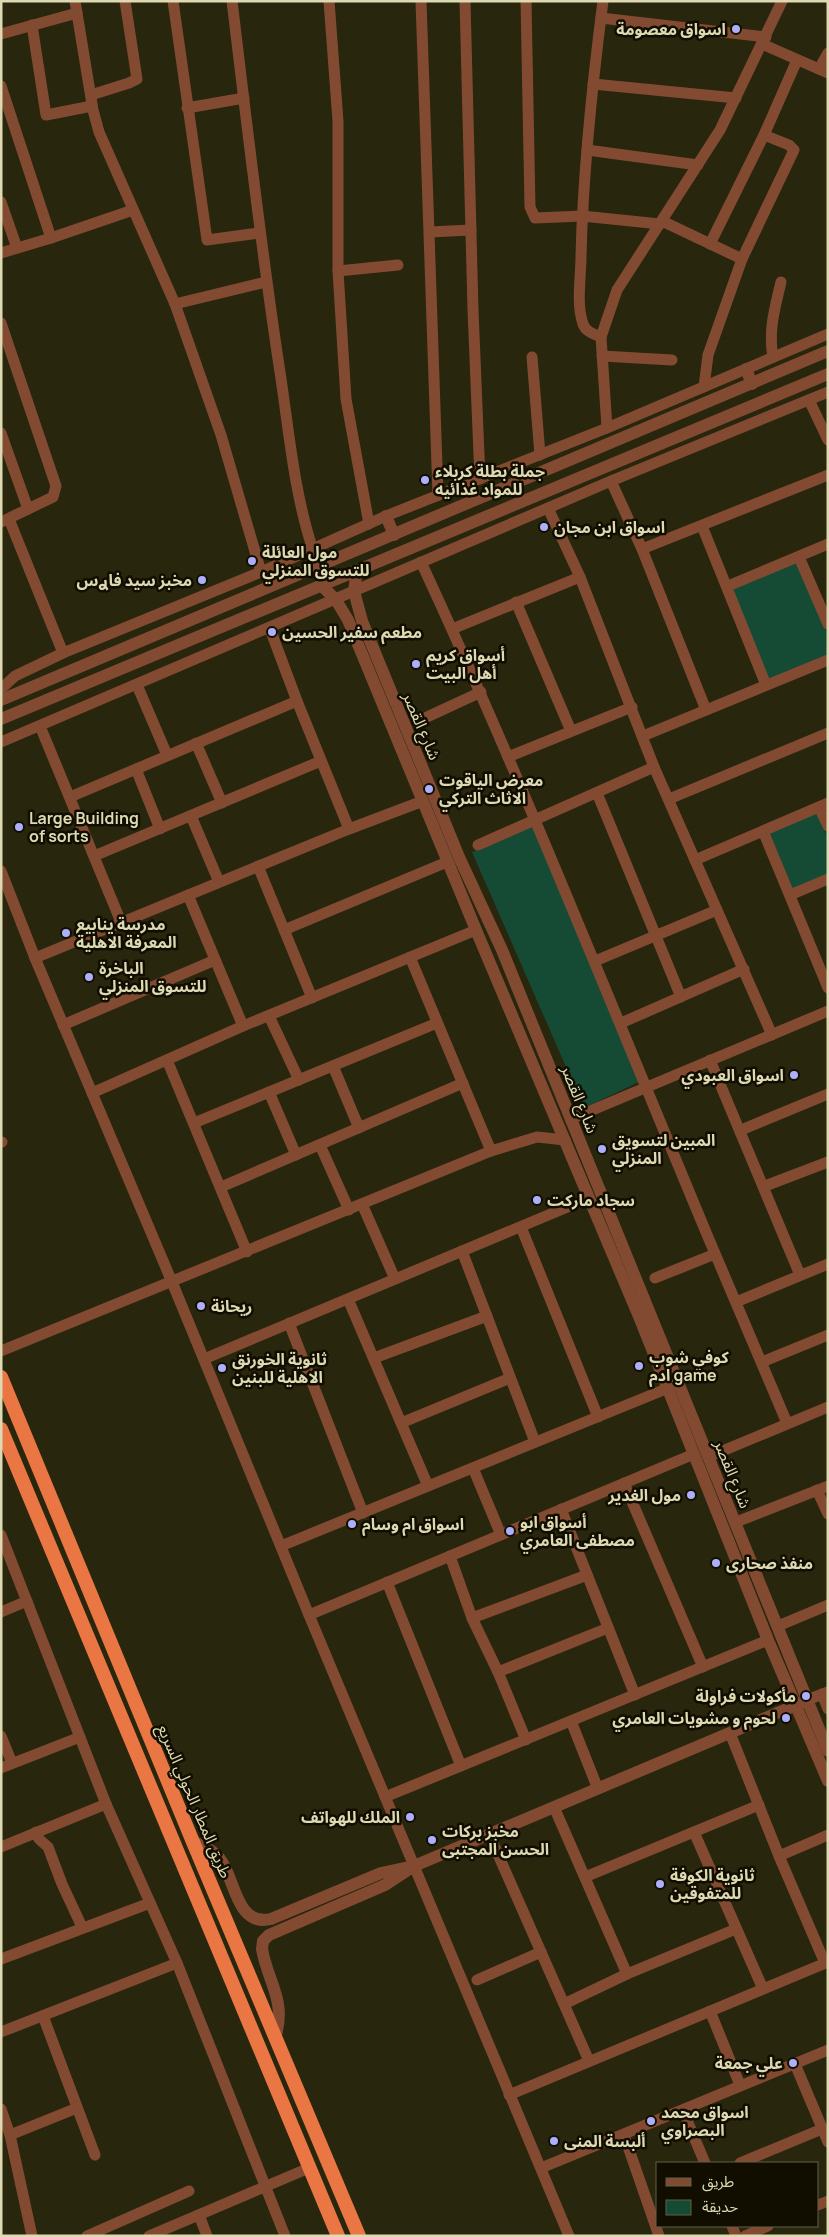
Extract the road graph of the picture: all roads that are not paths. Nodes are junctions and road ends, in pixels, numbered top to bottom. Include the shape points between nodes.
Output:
1 (75, 1) edge
2 (125, 1) edge
3 (173, 1) edge
4 (232, 1) edge
5 (329, 1) edge
6 (422, 1) edge
7 (465, 1) edge
8 (526, 1) edge
9 (603, 1) edge
10 (782, 1) edge
11 (78, 13) junction
12 (601, 18) junction
13 (32, 25) junction
14 (1, 34) edge
15 (764, 40) junction
16 (828, 53) edge
17 (797, 60) junction
18 (824, 71) edge
19 (593, 84) junction
20 (1, 86) edge
21 (244, 98) junction
22 (736, 98) junction
23 (91, 100) junction
24 (187, 108) junction
25 (764, 135) junction
26 (587, 150) junction
27 (698, 165) junction
28 (1, 202) edge
29 (133, 210) junction
30 (582, 216) junction
31 (661, 222) junction
32 (471, 230) junction
33 (430, 232) junction
34 (259, 233) junction
35 (51, 238) junction
36 (710, 244) junction
37 (17, 248) junction
38 (1, 253) edge
39 (742, 259) junction
40 (398, 264) dead end
41 (338, 270) junction
42 (266, 282) junction
43 (781, 282) dead end
44 (175, 304) junction
45 (1, 322) edge
46 (828, 334) edge
47 (601, 337) junction
48 (828, 351) edge
49 (602, 356) junction
50 (532, 357) dead end
51 (773, 357) junction
52 (672, 360) dead end
53 (746, 369) junction
54 (828, 374) edge
55 (752, 384) junction
56 (704, 387) junction
57 (828, 392) edge
58 (809, 400) junction
59 (703, 405) junction
60 (668, 419) junction
61 (711, 423) junction
62 (608, 428) junction
63 (1, 433) edge
64 (676, 437) junction
65 (828, 440) edge
66 (540, 455) junction
67 (828, 475) edge
68 (480, 480) junction
69 (611, 480) junction
70 (438, 495) junction
71 (482, 497) junction
72 (548, 508) junction
73 (28, 509) junction
74 (452, 510) junction
75 (489, 514) junction
76 (386, 516) junction
77 (5, 520) edge
78 (369, 524) junction
79 (702, 526) junction
80 (459, 527) junction
81 (394, 535) junction
82 (828, 544) edge
83 (642, 549) junction
84 (313, 550) junction
85 (800, 557) junction
86 (421, 562) junction
87 (357, 570) junction
88 (261, 572) junction
89 (580, 577) junction
90 (322, 586) junction
91 (728, 586) junction
92 (354, 591) junction
93 (336, 600) junction
94 (516, 602) junction
95 (828, 624) edge
96 (270, 628) junction
97 (452, 628) junction
98 (63, 653) junction
99 (102, 657) junction
100 (828, 660) edge
101 (68, 672) junction
102 (111, 674) junction
103 (137, 685) junction
104 (766, 685) junction
105 (1, 688) edge
106 (78, 688) junction
107 (481, 692) junction
108 (1, 700) edge
109 (297, 701) junction
110 (632, 707) junction
111 (706, 710) junction
112 (427, 717) dead end
113 (1, 719) edge
114 (40, 726) junction
115 (570, 731) junction
116 (828, 733) edge
117 (643, 736) junction
118 (1, 742) edge
119 (196, 743) junction
120 (168, 755) junction
121 (508, 757) junction
122 (321, 761) junction
123 (654, 767) junction
124 (136, 769) junction
125 (597, 793) junction
126 (70, 797) junction
127 (669, 799) junction
128 (423, 801) junction
129 (222, 803) junction
130 (823, 805) edge
131 (191, 816) junction
132 (535, 820) junction
133 (828, 826) edge
134 (160, 828) junction
135 (349, 829) junction
136 (763, 831) junction
137 (478, 845) dead end
138 (94, 856) junction
139 (696, 860) junction
140 (447, 862) junction
141 (258, 866) junction
142 (1, 871) edge
143 (828, 879) edge
144 (219, 882) junction
145 (188, 895) junction
146 (790, 895) junction
147 (717, 910) junction
148 (122, 922) junction
149 (284, 930) junction
150 (476, 930) junction
151 (656, 935) junction
152 (499, 943) junction
153 (484, 948) junction
154 (410, 957) junction
155 (34, 958) junction
156 (215, 960) junction
157 (506, 961) junction
158 (595, 961) junction
159 (491, 966) junction
160 (744, 969) junction
161 (828, 988) edge
162 (681, 997) junction
163 (312, 998) junction
164 (828, 1011) edge
165 (269, 1016) junction
166 (438, 1023) junction
167 (620, 1023) junction
168 (63, 1026) junction
169 (243, 1026) junction
170 (772, 1035) junction
171 (168, 1060) junction
172 (710, 1060) junction
173 (333, 1066) junction
174 (298, 1080) junction
175 (463, 1083) junction
176 (646, 1086) junction
177 (92, 1092) junction
178 (269, 1092) junction
179 (828, 1094) edge
180 (571, 1119) junction
181 (194, 1123) junction
182 (359, 1128) junction
183 (741, 1130) junction
184 (565, 1140) junction
185 (320, 1145) junction
186 (491, 1151) junction
187 (296, 1155) junction
188 (828, 1162) edge
189 (765, 1186) junction
190 (220, 1187) junction
191 (590, 1198) junction
192 (362, 1204) junction
193 (349, 1210) junction
194 (521, 1227) junction
195 (462, 1251) junction
196 (247, 1252) junction
197 (715, 1254) junction
198 (828, 1264) edge
199 (800, 1275) junction
200 (655, 1278) dead end
201 (395, 1279) junction
202 (172, 1282) junction
203 (348, 1298) junction
204 (736, 1302) junction
205 (486, 1316) junction
206 (645, 1317) junction
207 (289, 1323) junction
208 (828, 1335) edge
209 (1, 1351) edge
210 (659, 1351) junction
211 (374, 1358) junction
212 (204, 1359) junction
213 (762, 1362) junction
214 (1, 1377) edge
215 (510, 1378) junction
216 (666, 1389) junction
217 (828, 1407) edge
218 (598, 1417) junction
219 (401, 1423) junction
220 (787, 1423) junction
221 (1, 1429) edge
222 (535, 1442) junction
223 (694, 1454) junction
224 (708, 1457) junction
225 (473, 1468) junction
226 (624, 1483) junction
227 (428, 1486) junction
228 (822, 1488) edge
229 (561, 1509) junction
230 (363, 1513) junction
231 (828, 1514) edge
232 (736, 1522) junction
233 (501, 1534) junction
234 (2, 1538) edge
235 (281, 1546) junction
236 (450, 1556) junction
237 (587, 1575) junction
238 (387, 1582) junction
239 (27, 1601) junction
240 (828, 1605) edge
241 (1, 1612) edge
242 (309, 1615) junction
243 (472, 1618) junction
244 (778, 1626) junction
245 (608, 1628) junction
246 (768, 1640) junction
247 (703, 1667) junction
248 (498, 1672) junction
249 (825, 1693) edge
250 (635, 1695) junction
251 (807, 1700) junction
252 (795, 1705) junction
253 (828, 1709) edge
254 (571, 1721) junction
255 (730, 1733) junction
256 (1, 1736) edge
257 (80, 1737) junction
258 (526, 1740) junction
259 (828, 1750) edge
260 (7, 1765) edge
261 (461, 1766) junction
262 (828, 1781) edge
263 (598, 1789) junction
264 (385, 1797) junction
265 (106, 1804) junction
266 (759, 1805) junction
267 (554, 1807) junction
268 (36, 1832) junction
269 (694, 1832) junction
270 (489, 1834) junction
271 (828, 1836) edge
272 (193, 1842) junction
273 (1, 1847) edge
274 (779, 1856) junction
275 (414, 1866) junction
276 (585, 1877) junction
277 (150, 1903) junction
278 (82, 1927) junction
279 (736, 1929) junction
280 (541, 1952) junction
281 (3, 1954) edge
282 (177, 1963) junction
283 (826, 1963) edge
284 (627, 1974) junction
285 (477, 1980) dead end
286 (762, 1989) junction
287 (564, 2004) junction
288 (710, 2011) junction
289 (43, 2016) junction
290 (1, 2032) edge
291 (275, 2038) junction
292 (828, 2050) edge
293 (589, 2061) junction
294 (795, 2064) junction
295 (740, 2085) junction
296 (509, 2095) junction
297 (77, 2108) junction
298 (1, 2109) edge
299 (682, 2110) junction
300 (822, 2129) junction
301 (10, 2134) junction
302 (624, 2135) junction
303 (828, 2142) edge
304 (95, 2155) dead end
305 (705, 2162) edge
306 (742, 2162) edge
307 (309, 2168) junction
308 (541, 2168) junction
309 (265, 2188) junction
310 (189, 2191) dead end
311 (199, 2215) junction
312 (766, 2227) edge
313 (32, 2236) edge
314 (87, 2236) edge
315 (149, 2236) edge
316 (207, 2236) edge
317 (285, 2236) edge
318 (338, 2236) edge
319 (359, 2236) edge
320 (569, 2236) edge
321 (659, 2236) edge
322 (745, 2236) edge

1 - 11 street
2 - 23 street via 137,79
3 - 24 street
4 - 21 street
5 - 41 street via 338,122
6 - 33 street
7 - 32 street
8 - 30 street via 530,207 535,218
9 - 12 street
10 - 15 street
11 - 13 street
11 - 23 street
12 - 15 street
12 - 19 street
13 - 14 street
13 - 23 street via 46,115
15 - 17 street
15 - 22 street
16 - 18 street
17 - 18 street
17 - 25 street
19 - 22 street
19 - 26 street
20 - 35 street
21 - 24 street
21 - 34 street
22 - 27 street
23 - 29 street via 100,132
24 - 34 street via 207,240
25 - 36 street
25 - 39 street via 794,150
26 - 27 street
26 - 30 street
27 - 31 street
28 - 37 street
29 - 35 street
29 - 44 street
30 - 31 street
30 - 47 street via 580,308 588,332
31 - 36 street
31 - 47 street via 617,290
32 - 33 street
32 - 68 street
33 - 70 street
34 - 42 street
35 - 37 street
36 - 39 street
37 - 38 street
39 - 56 street via 708,355
40 - 41 street
41 - 78 street via 346,399
42 - 44 street
42 - 84 street via 304,519
43 - 51 street via 771,325
44 - 88 street via 221,435
45 - 73 street via 56,486 53,497
46 - 51 street
47 - 49 street
48 - 55 street
49 - 52 street
49 - 62 street
50 - 66 street
51 - 53 street
53 - 55 street
53 - 56 street
54 - 61 street
55 - 59 street
56 - 62 street
57 - 58 street
58 - 65 street
58 - 69 street
59 - 60 street
59 - 61 street via 702,417
60 - 64 street via 676,424
60 - 71 street
61 - 64 street
62 - 66 street
63 - 73 street
64 - 75 street
66 - 68 street
67 - 79 street
68 - 70 street
69 - 72 street
69 - 83 street
70 - 76 street
71 - 74 street
71 - 75 street via 481,509
72 - 86 street
72 - 89 street
73 - 77 street
74 - 80 street via 460,515
74 - 81 street
75 - 80 street
76 - 78 street
76 - 81 street
77 - 98 street
78 - 84 street
79 - 83 street
79 - 91 street
80 - 87 street
81 - 99 street
82 - 85 street
83 - 111 street
84 - 88 street
85 - 91 street
85 - 95 street
86 - 92 street
86 - 97 street
87 - 90 street
87 - 92 street, شارع القصر
88 - 98 street
89 - 94 street
89 - 110 street
90 - 93 street
90 - 102 street
91 - 104 street
92 - 93 street
92 - 152 street, شارع القصر via 362,621
93 - 96 street
93 - 128 street via 348,620
94 - 97 street
94 - 115 street
96 - 103 street
96 - 109 street
97 - 107 street
98 - 105 street via 15,676
99 - 101 street
99 - 102 street via 102,669
100 - 104 street
101 - 106 street via 77,677
101 - 108 street
102 - 106 street
103 - 114 street
103 - 120 street
104 - 111 street
106 - 113 street
107 - 112 street
107 - 121 street
109 - 119 street
109 - 122 street
110 - 115 street
110 - 117 street
111 - 117 street
114 - 118 street
114 - 126 street
115 - 121 street
116 - 127 street
117 - 123 street
119 - 120 street
119 - 129 street
120 - 124 street
121 - 132 street
122 - 129 street
122 - 135 street
123 - 125 street
123 - 127 street
124 - 126 street
124 - 134 street
125 - 132 street
125 - 151 street
126 - 138 street
127 - 139 street
128 - 135 street
128 - 140 street
129 - 131 street
130 - 133 street
130 - 136 street
131 - 134 street
131 - 144 street
132 - 137 street
132 - 158 street
134 - 138 street
135 - 141 street
136 - 139 street
136 - 146 street
138 - 148 street
139 - 147 street
140 - 149 street
140 - 150 street
141 - 144 street
141 - 149 street
142 - 155 street
143 - 146 street
144 - 145 street
145 - 148 street
145 - 156 street
146 - 161 street
147 - 151 street
147 - 160 street
148 - 155 street
149 - 163 street
150 - 153 street
150 - 154 street
151 - 158 street
151 - 162 street
152 - 153 street via 492,949
152 - 157 street, شارع القصر
153 - 159 street
154 - 163 street
154 - 166 street
155 - 168 street
156 - 168 street
156 - 169 street
157 - 159 street via 497,960
157 - 180 street, شارع القصر
158 - 167 street
159 - 184 street
160 - 162 street
160 - 170 street
162 - 167 street
163 - 165 street
164 - 170 street
165 - 169 street
165 - 174 street
166 - 173 street
166 - 175 street
167 - 176 street
168 - 177 street
169 - 171 street
170 - 172 street
171 - 177 street
171 - 181 street
172 - 176 street
172 - 183 street
173 - 174 street
173 - 182 street
174 - 178 street
175 - 182 street
175 - 186 street
176 - 180 street
176 - 197 street
177 - 202 street
178 - 181 street
178 - 187 street
179 - 183 street
180 - 206 street, شارع القصر
181 - 190 street
182 - 185 street
183 - 189 street
184 - 186 street via 537,1136
184 - 191 street
185 - 187 street
185 - 193 street
186 - 192 street
187 - 190 street
188 - 189 street
189 - 199 street
190 - 196 street
191 - 194 street
191 - 206 street
192 - 193 street
192 - 201 street
193 - 196 street
194 - 195 street
194 - 218 street
195 - 201 street
195 - 205 street
196 - 202 street
197 - 200 street
197 - 204 street
198 - 199 street
199 - 204 street
201 - 203 street
202 - 209 street
202 - 212 street
203 - 207 street
203 - 211 street
204 - 213 street
205 - 211 street
205 - 215 street
206 - 210 street, شارع القصر
207 - 212 street
207 - 230 street
208 - 213 street
210 - 216 street
210 - 224 street, شارع القصر
211 - 219 street
212 - 235 street
213 - 220 street
214 - 272 highway, طريق المطار الحولي السريع
215 - 219 street
215 - 222 street
216 - 218 street
216 - 223 street
217 - 220 street
218 - 222 street
219 - 227 street
220 - 224 street
221 - 307 highway
222 - 225 street
223 - 226 street
223 - 246 street
224 - 232 street, شارع القصر
225 - 227 street
225 - 233 street
226 - 229 street
226 - 247 street
227 - 230 street
228 - 231 street
228 - 232 street
229 - 233 street
229 - 237 street
230 - 235 street
232 - 244 street, شارع القصر
233 - 236 street
234 - 239 street
235 - 242 street
236 - 238 street
236 - 243 street
237 - 243 street
237 - 245 street
238 - 242 street
238 - 261 street
239 - 241 street
239 - 257 street
240 - 244 street
242 - 264 street
243 - 248 street
244 - 251 street, شارع القصر
245 - 248 street
245 - 250 street
246 - 247 street
246 - 252 street
247 - 250 street
248 - 258 street
249 - 251 street
249 - 253 street
250 - 254 street
251 - 252 street
251 - 259 street, شارع القصر
252 - 255 street
252 - 262 street
254 - 258 street
254 - 263 street
255 - 263 street
255 - 266 street
256 - 260 street
257 - 260 street
257 - 265 street
258 - 261 street
261 - 264 street
263 - 267 street
264 - 275 street
265 - 268 street
265 - 277 street
266 - 269 street
266 - 274 street
267 - 270 street
267 - 276 street
268 - 273 street
268 - 278 street via 48,1847
269 - 276 street
269 - 279 street
270 - 275 street
270 - 280 street
271 - 274 street
272 - 275 street via 218,1856 244,1912 261,1920 271,1919 381,1873
272 - 291 highway, طريق المطار الحولي السريع
274 - 283 street
275 - 291 street via 385,1885 266,1938 262,1945 263,1953 280,2006
275 - 296 street
276 - 284 street
277 - 278 street
277 - 282 street
278 - 281 street
279 - 284 street
279 - 286 street
280 - 285 street
280 - 287 street
282 - 289 street
282 - 309 street
283 - 286 street
284 - 287 street
286 - 288 street
287 - 293 street
288 - 293 street
288 - 295 street
289 - 290 street
289 - 297 street
291 - 319 highway, طريق المطار الحولي السريع
292 - 294 street
293 - 296 street
294 - 295 street
294 - 300 street
295 - 299 street
296 - 308 street
297 - 301 street
297 - 304 street
298 - 301 street
299 - 302 street
299 - 305 street
300 - 303 street
300 - 306 street
301 - 313 street
302 - 308 street
302 - 321 street
307 - 309 street
307 - 318 highway
308 - 320 street
309 - 311 street
309 - 317 street
310 - 314 street
311 - 315 street
311 - 316 street
312 - 322 street

